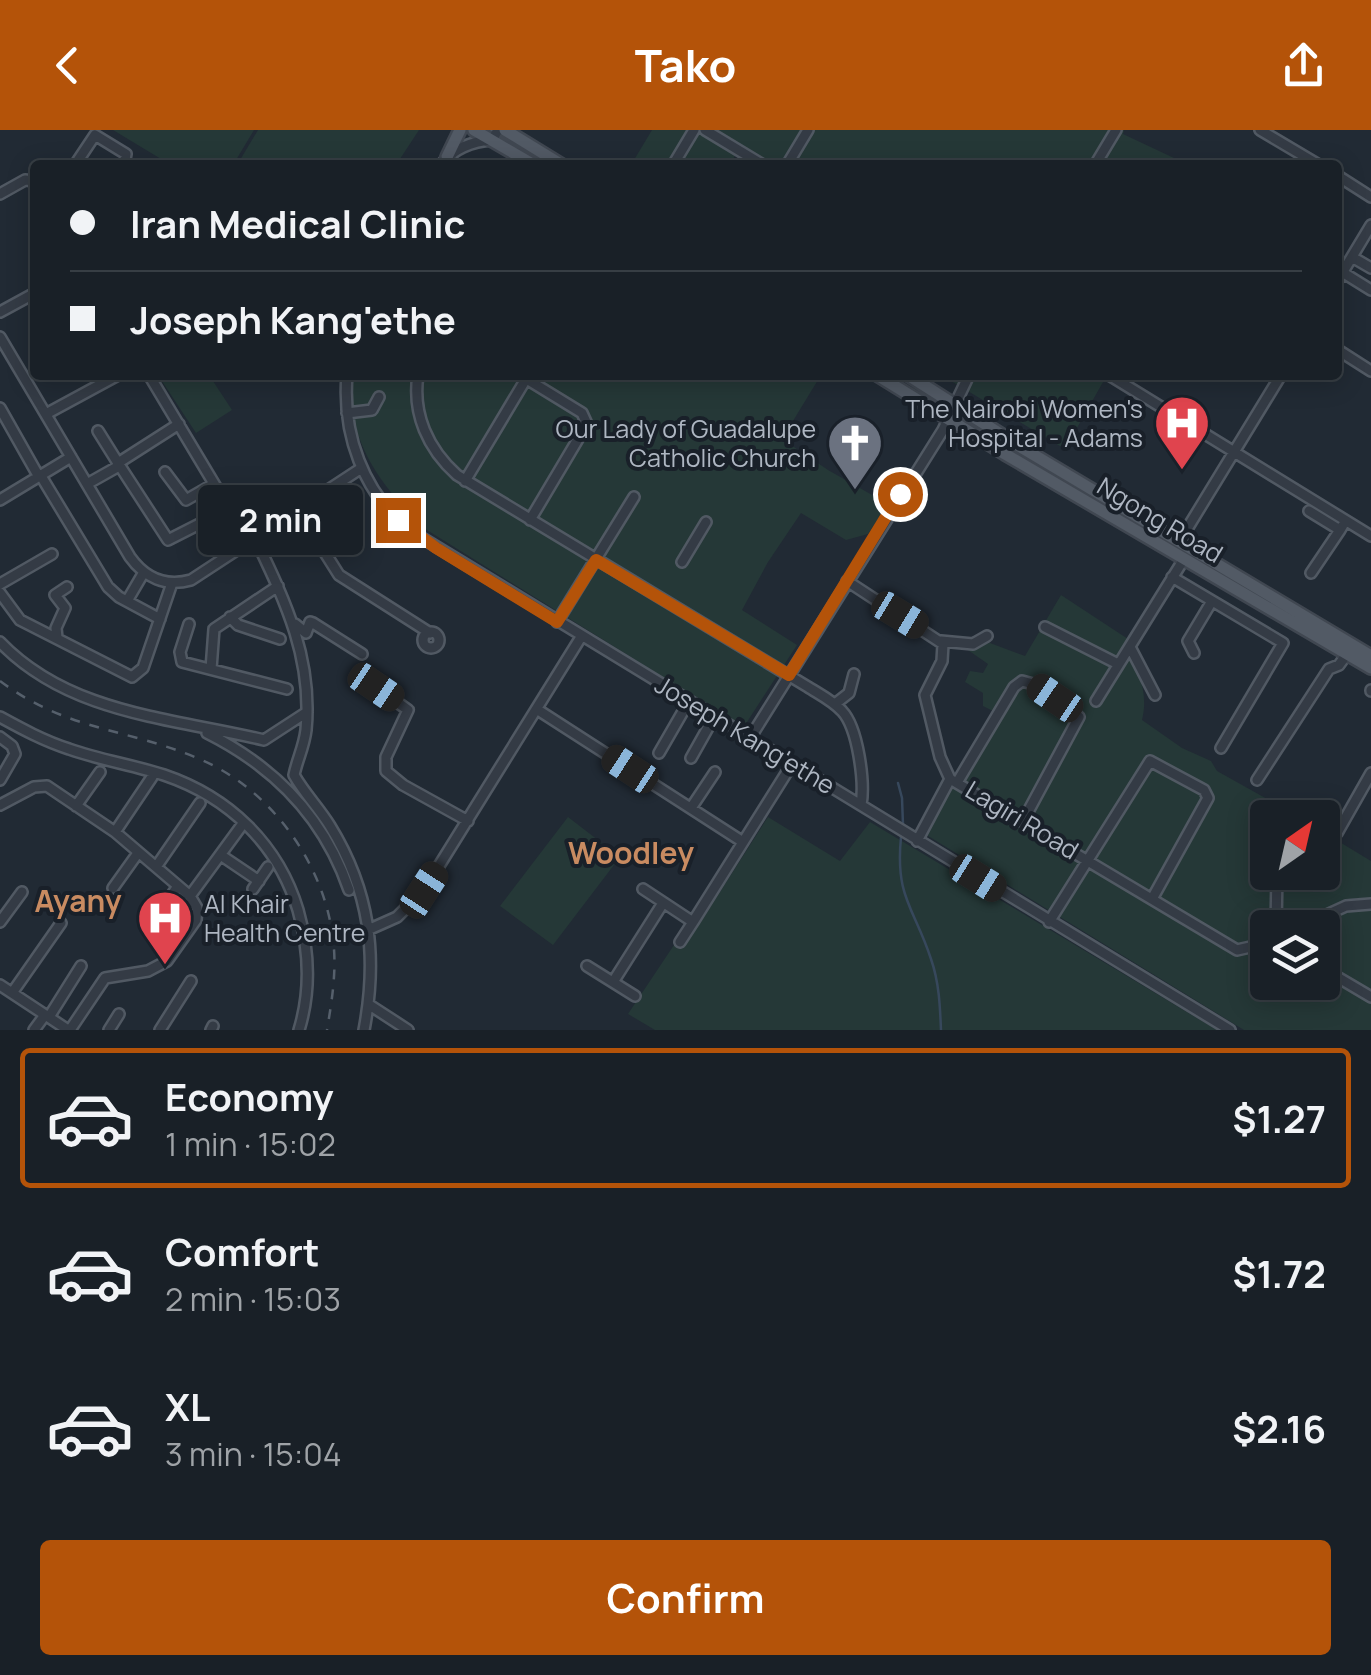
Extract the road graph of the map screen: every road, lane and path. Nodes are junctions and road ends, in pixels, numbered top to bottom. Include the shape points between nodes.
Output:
1 (460, 130) edge
2 (474, 130) edge
3 (694, 130) edge
4 (705, 130) edge
5 (808, 130) edge
6 (1116, 130) edge
7 (1260, 130) edge
8 (498, 134) edge
9 (79, 160) edge
10 (125, 160) edge
11 (445, 160) edge
12 (446, 160) edge
13 (528, 160) edge
14 (552, 160) edge
15 (675, 160) edge
16 (755, 160) edge
17 (790, 160) edge
18 (1097, 160) edge
19 (1310, 160) edge
20 (1342, 178) edge
21 (30, 180) edge
22 (0, 194) edge
23 (1371, 196) edge
24 (1371, 225) edge
25 (1352, 257) junction
26 (1371, 268) edge
27 (1342, 273) edge
28 (1342, 277) edge
29 (1371, 290) edge
30 (30, 296) edge
31 (0, 312) edge
32 (0, 337) edge
33 (1342, 353) edge
34 (1371, 371) edge
35 (109, 380) edge
36 (151, 380) edge
37 (347, 380) edge
38 (418, 380) edge
39 (521, 380) edge
40 (528, 380) edge
41 (885, 380) edge
42 (916, 380) edge
43 (966, 380) edge
44 (1126, 380) edge
45 (1277, 380) edge
46 (380, 397) dead end
47 (955, 406) junction
48 (0, 408) edge
49 (347, 413) junction
50 (46, 414) junction
51 (948, 419) junction
52 (179, 424) junction
53 (98, 431) dead end
54 (1234, 450) junction
55 (70, 457) junction
56 (118, 464) junction
57 (360, 469) junction
58 (165, 472) dead end
59 (40, 477) junction
60 (465, 481) junction
61 (86, 484) junction
62 (214, 484) junction
63 (634, 497) dead end
64 (0, 500) edge
65 (229, 509) junction
66 (298, 510) junction
67 (1309, 511) dead end
68 (530, 520) junction
69 (1346, 520) junction
70 (706, 522) dead end
71 (1340, 530) junction
72 (1371, 536) edge
73 (252, 540) junction
74 (1179, 542) junction
75 (52, 554) dead end
76 (1184, 559) junction
77 (596, 560) junction
78 (682, 562) dead end
79 (144, 572) junction
80 (1311, 573) dead end
81 (1172, 577) junction
82 (847, 581) junction
83 (172, 583) junction
84 (0, 584) edge
85 (278, 586) junction
86 (67, 587) dead end
87 (2, 599) edge
88 (127, 601) junction
89 (1212, 601) junction
90 (230, 617) junction
91 (160, 619) junction
92 (557, 622) junction
93 (1291, 622) junction
94 (189, 624) dead end
95 (295, 624) junction
96 (1045, 627) dead end
97 (430, 632) dead end
98 (581, 636) junction
99 (986, 636) dead end
100 (56, 638) junction
101 (280, 639) dead end
102 (1279, 640) junction
103 (941, 641) junction
104 (0, 642) edge
105 (1130, 646) junction
106 (1194, 653) dead end
107 (362, 654) dead end
108 (1347, 654) junction
109 (1371, 656) edge
110 (1118, 664) junction
111 (1371, 668) edge
112 (211, 669) junction
113 (854, 674) dead end
114 (789, 675) junction
115 (376, 687) dead end
116 (287, 689) dead end
117 (1154, 694) dead end
118 (1096, 701) dead end
119 (688, 702) junction
120 (834, 704) junction
121 (538, 710) junction
122 (307, 712) junction
123 (0, 716) edge
124 (714, 717) junction
125 (200, 729) junction
126 (0, 737) edge
127 (750, 738) junction
128 (1221, 748) dead end
129 (658, 752) dead end
130 (691, 758) dead end
131 (792, 764) junction
132 (100, 772) dead end
133 (714, 772) dead end
134 (152, 777) dead end
135 (1369, 779) edge
136 (0, 780) edge
137 (954, 780) junction
138 (1257, 780) dead end
139 (200, 803) dead end
140 (0, 804) edge
141 (861, 805) junction
142 (76, 806) junction
143 (691, 808) junction
144 (468, 821) junction
145 (1023, 821) junction
146 (242, 825) dead end
147 (1340, 828) edge
148 (114, 832) junction
149 (916, 840) junction
150 (743, 842) junction
151 (138, 853) junction
152 (222, 856) junction
153 (1087, 859) junction
154 (156, 867) junction
155 (268, 868) dead end
156 (178, 886) junction
157 (113, 888) dead end
158 (643, 889) dead end
159 (349, 890) dead end
160 (22, 892) dead end
161 (190, 896) junction
162 (1152, 898) junction
163 (663, 903) junction
164 (1371, 904) edge
165 (1334, 910) edge
166 (0, 922) edge
167 (693, 922) junction
168 (1049, 922) junction
169 (61, 923) dead end
170 (149, 928) dead end
171 (370, 929) junction
172 (680, 942) dead end
173 (1250, 947) edge
174 (80, 966) dead end
175 (587, 966) dead end
176 (1340, 979) edge
177 (192, 982) dead end
178 (613, 982) junction
179 (6, 989) edge
180 (635, 996) dead end
181 (1371, 997) edge
182 (0, 999) edge
183 (368, 1004) junction
184 (119, 1014) dead end
185 (47, 1016) junction
186 (34, 1030) edge
187 (69, 1030) edge
188 (108, 1030) edge
189 (160, 1030) edge
190 (300, 1030) edge
191 (364, 1030) edge
192 (408, 1030) edge
193 (1230, 1030) edge

1 - 11 main road
2 - 8 main road
3 - 15 street
4 - 16 street
5 - 17 street
6 - 18 street
7 - 19 street
8 - 12 street
8 - 13 main road
8 - 14 main road
9 - 10 street via 95,134 126,154
20 - 23 street
21 - 22 street
24 - 25 street
25 - 26 street
25 - 27 street
28 - 29 street
30 - 31 street
32 - 50 street
33 - 34 street
35 - 50 street
36 - 52 street
37 - 49 street, Joseph Kang'ethe
38 - 60 street via 426,435
39 - 60 street
40 - 68 street via 582,412 587,424
41 - 51 main road, Ngong Road
42 - 47 main road, Ngong Road
43 - 47 street
44 - 54 street
45 - 54 street
46 - 49 street via 372,410
47 - 51 street
47 - 74 main road, Ngong Road
48 - 59 street
49 - 57 street, Joseph Kang'ethe
50 - 55 street
51 - 76 main road, Ngong Road
51 - 82 street
52 - 56 street
52 - 62 street
53 - 56 street
54 - 69 street
54 - 74 street
55 - 59 street
55 - 61 street
56 - 61 street
56 - 65 street via 168,540
57 - 66 street
57 - 92 street, Joseph Kang'ethe via 410,530
58 - 62 street via 186,500
59 - 64 street
59 - 88 street via 108,587
60 - 68 street
61 - 79 street
62 - 65 street
63 - 77 street
65 - 73 street
66 - 73 street
66 - 97 street via 339,575
67 - 71 street
68 - 77 street
69 - 71 street
69 - 72 street
70 - 78 street
71 - 80 street
73 - 83 street via 191,580
73 - 85 street
74 - 109 main road, Ngong Road
75 - 84 street
76 - 81 street
76 - 93 main road, Ngong Road
77 - 92 street
77 - 114 street
79 - 83 street
79 - 88 street
81 - 89 street
81 - 105 street
82 - 103 street
82 - 114 street
83 - 91 street
85 - 90 street
85 - 95 street
86 - 100 street via 55,594 66,608
87 - 100 street via 20,620
88 - 91 street
89 - 102 street
89 - 106 street via 1188,641
90 - 101 street
90 - 112 street via 212,632
91 - 100 street via 143,668 132,676
92 - 98 street, Joseph Kang'ethe
93 - 102 street
93 - 108 main road, Ngong Road
94 - 112 street via 180,660
95 - 107 street via 306,633 310,622
95 - 122 street
96 - 110 street
98 - 119 street, Joseph Kang'ethe
98 - 121 street
99 - 103 street via 974,644
102 - 128 street
103 - 137 street, Lagiri Road via 944,654 925,698 940,757
104 - 125 street via 35,673 74,694
105 - 110 street
105 - 117 street
108 - 111 main road, Ngong Road
108 - 138 street via 1330,668
110 - 118 street
112 - 116 street
113 - 120 street via 849,694
114 - 120 street
114 - 127 street
115 - 144 street via 408,710 386,771
119 - 124 street, Joseph Kang'ethe
119 - 129 street
120 - 141 street via 852,734 862,773
121 - 143 street
121 - 144 street
122 - 125 street via 264,740
122 - 171 street via 294,775 353,868
123 - 190 street via 56,745 168,776 243,819 283,873 304,932 308,972
124 - 127 street, Joseph Kang'ethe
124 - 130 street
125 - 159 street via 256,760 289,790 326,838
126 - 136 street via 15,754
127 - 131 street, Joseph Kang'ethe
131 - 141 street, Joseph Kang'ethe
131 - 150 street
132 - 142 street
133 - 143 street
134 - 148 street
135 - 147 street
137 - 145 street, Lagiri Road
137 - 145 street via 1014,687 1033,684 1079,717
137 - 149 street
139 - 154 street
140 - 142 street via 43,784
141 - 149 street, Joseph Kang'ethe
142 - 148 street
143 - 150 street
144 - 171 street via 424,890 397,917
145 - 153 street, Lagiri Road
146 - 152 street
148 - 151 street
149 - 168 street, Joseph Kang'ethe
150 - 167 street
151 - 154 street
151 - 157 street
152 - 155 street via 256,885
152 - 161 street
153 - 162 street, Lagiri Road
153 - 162 street via 1150,761 1204,790 1207,802
153 - 168 street
154 - 156 street
156 - 161 street
156 - 170 street
158 - 163 street
160 - 166 street
161 - 187 street via 198,916 172,956 148,971 105,978
162 - 173 street, Lagiri Road via 1237,950
163 - 167 street
163 - 178 street
164 - 165 street
167 - 172 street
168 - 193 street, Joseph Kang'ethe
169 - 179 street
171 - 183 street
174 - 185 street
175 - 178 street
176 - 181 street
177 - 189 street
178 - 180 street
179 - 182 street
179 - 185 street
183 - 191 street
183 - 192 street
184 - 188 street
185 - 186 street
185 - 187 street

